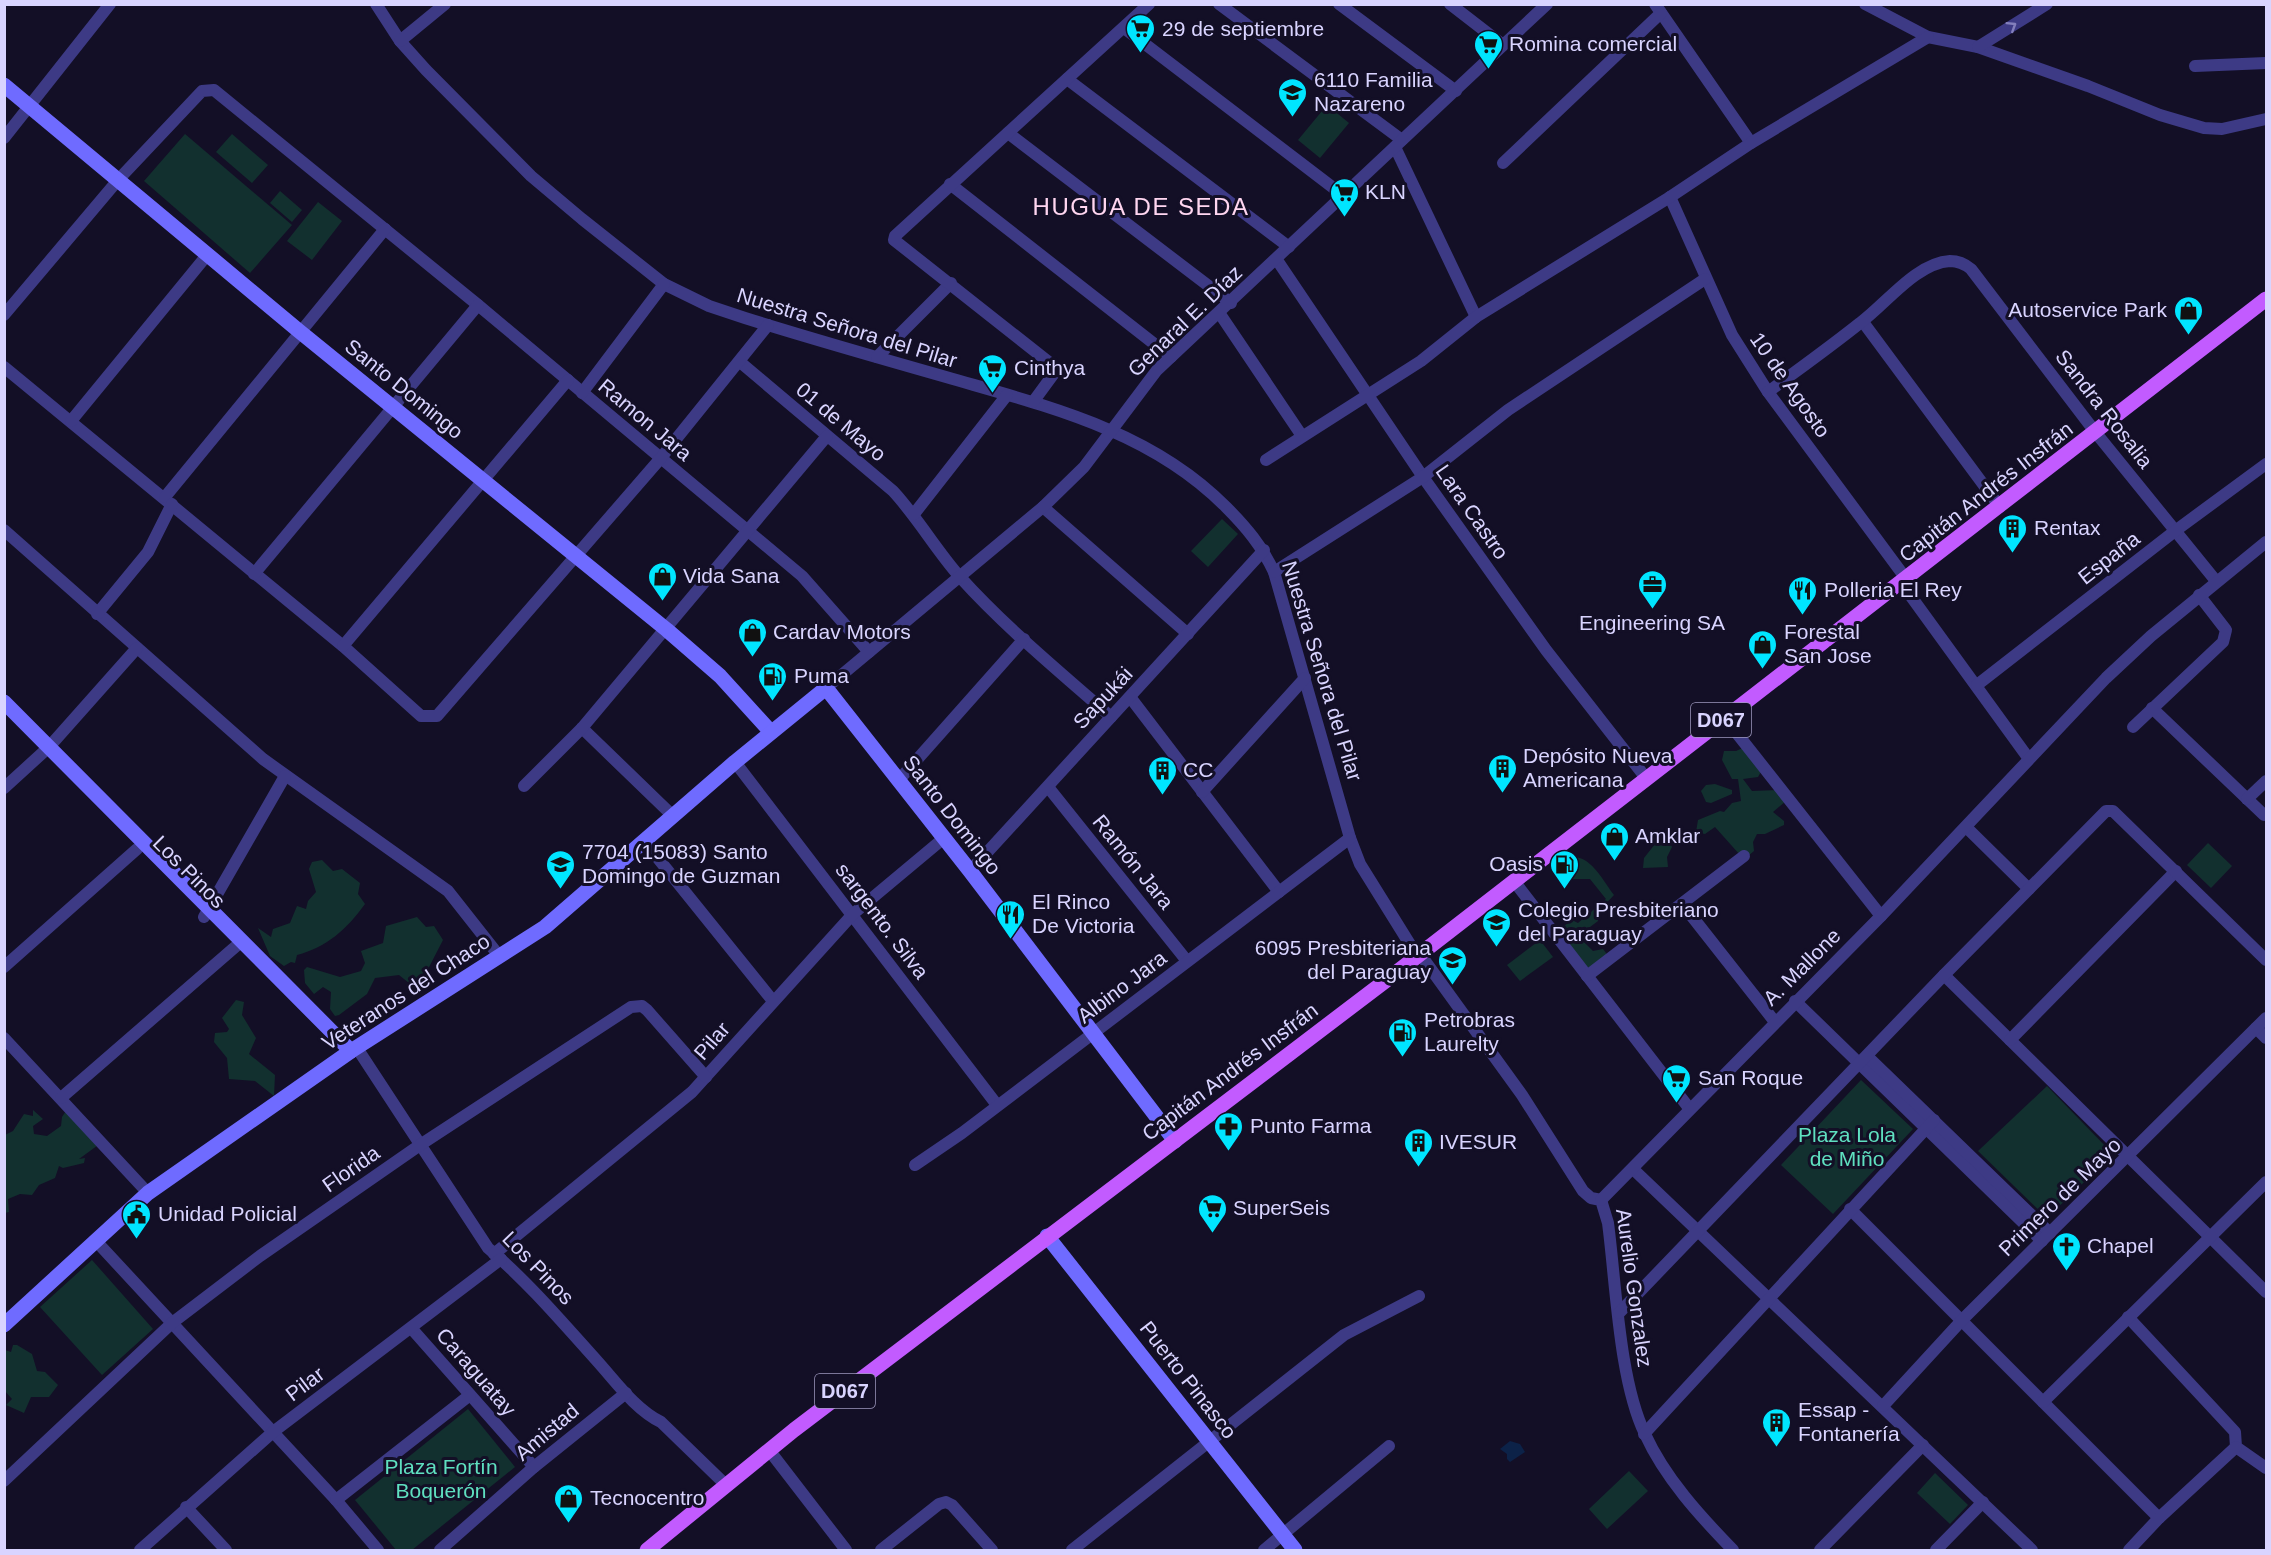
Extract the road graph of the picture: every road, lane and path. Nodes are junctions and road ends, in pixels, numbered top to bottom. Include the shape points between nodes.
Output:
1 (110, 4) edge
2 (376, 4) edge
3 (445, 4) edge
4 (1149, 4) edge
5 (1219, 4) edge
6 (1339, 4) edge
7 (1450, 4) edge
8 (1547, 4) edge
9 (1865, 4) edge
10 (2047, 4) edge
11 (1658, 9) edge
12 (1124, 28) junction
13 (1928, 37) junction
14 (400, 41) junction
15 (1503, 45) junction
16 (1978, 47) junction
17 (2266, 63) edge
18 (2195, 66) dead end
19 (1068, 79) junction
20 (4, 85) edge
21 (1456, 91) junction
22 (31, 106) junction
23 (2266, 119) edge
24 (1008, 133) junction
25 (4, 138) edge
26 (1750, 142) junction
27 (1399, 143) junction
28 (1503, 163) dead end
29 (118, 180) junction
30 (950, 184) junction
31 (1344, 196) junction
32 (1670, 197) junction
33 (385, 229) junction
34 (1289, 247) junction
35 (208, 254) junction
36 (1277, 260) junction
37 (1705, 279) junction
38 (951, 283) junction
39 (664, 284) junction
40 (2266, 299) edge
41 (1231, 303) junction
42 (478, 306) junction
43 (1220, 314) junction
44 (4, 315) edge
45 (1476, 317) junction
46 (1863, 322) junction
47 (768, 325) junction
48 (299, 331) junction
49 (878, 357) junction
50 (1171, 357) junction
51 (740, 362) junction
52 (4, 367) edge
53 (568, 380) junction
54 (1768, 392) junction
55 (582, 393) junction
56 (1369, 394) junction
57 (1007, 395) junction
58 (1033, 402) junction
59 (392, 406) junction
60 (71, 421) junction
61 (1114, 430) junction
62 (2096, 433) junction
63 (1302, 435) junction
64 (827, 436) junction
65 (660, 459) junction
66 (1266, 460) dead end
67 (2266, 464) edge
68 (1423, 477) junction
69 (482, 481) junction
70 (169, 501) junction
71 (1043, 507) junction
72 (2000, 507) junction
73 (914, 513) junction
74 (4, 530) edge
75 (747, 531) junction
76 (2175, 531) junction
77 (2266, 542) edge
78 (1264, 550) junction
79 (575, 556) junction
80 (1274, 572) junction
81 (254, 574) junction
82 (959, 577) junction
83 (2216, 581) junction
84 (1905, 582) junction
85 (2199, 595) junction
86 (97, 614) junction
87 (667, 630) junction
88 (1188, 634) junction
89 (1024, 639) junction
90 (343, 646) junction
91 (137, 648) junction
92 (869, 652) junction
93 (1305, 678) junction
94 (1977, 685) junction
95 (826, 688) junction
96 (1130, 697) junction
97 (4, 702) edge
98 (2152, 708) junction
99 (4, 717) edge
100 (1111, 717) junction
101 (1724, 717) junction
102 (2133, 727) dead end
103 (582, 728) junction
104 (771, 732) junction
105 (46, 751) junction
106 (2029, 759) junction
107 (735, 762) junction
108 (285, 776) junction
109 (1646, 778) junction
110 (898, 781) junction
111 (2266, 781) edge
112 (524, 786) dead end
113 (1048, 787) junction
114 (4, 788) edge
115 (1202, 792) junction
116 (2247, 799) junction
117 (2264, 815) dead end
118 (673, 816) junction
119 (1966, 827) junction
120 (944, 838) junction
121 (1350, 838) junction
122 (644, 841) junction
123 (137, 849) junction
124 (1744, 856) dead end
125 (2176, 871) junction
126 (970, 872) junction
127 (1514, 881) junction
128 (2029, 889) junction
129 (1279, 892) junction
130 (1683, 905) junction
131 (207, 912) junction
132 (853, 914) junction
133 (1881, 916) junction
134 (238, 944) junction
135 (1420, 954) junction
136 (500, 957) junction
137 (2266, 960) edge
138 (1187, 961) junction
139 (4, 967) edge
140 (1944, 975) junction
141 (1587, 976) junction
142 (773, 1001) junction
143 (1795, 1001) junction
144 (2266, 1018) edge
145 (1775, 1022) junction
146 (2256, 1028) junction
147 (1091, 1034) junction
148 (4, 1038) edge
149 (2266, 1038) edge
150 (2010, 1040) junction
151 (351, 1052) junction
152 (1864, 1060) junction
153 (706, 1077) junction
154 (61, 1098) junction
155 (997, 1105) junction
156 (1689, 1108) junction
157 (1930, 1124) junction
158 (1174, 1141) junction
159 (420, 1145) junction
160 (2129, 1157) junction
161 (915, 1165) dead end
162 (1633, 1169) junction
163 (2266, 1182) edge
164 (148, 1193) junction
165 (1601, 1200) junction
166 (1850, 1209) junction
167 (1700, 1232) junction
168 (1047, 1236) junction
169 (2046, 1237) junction
170 (2211, 1238) junction
171 (96, 1241) junction
172 (498, 1257) junction
173 (2266, 1292) edge
174 (1419, 1296) dead end
175 (1768, 1298) junction
176 (1619, 1313) junction
177 (2128, 1317) junction
178 (1963, 1319) junction
179 (172, 1323) junction
180 (4, 1325) edge
181 (412, 1329) junction
182 (626, 1393) junction
183 (470, 1395) junction
184 (2043, 1402) junction
185 (1883, 1406) junction
186 (273, 1432) junction
187 (1644, 1434) junction
188 (1210, 1443) junction
189 (1923, 1445) junction
190 (1389, 1446) dead end
191 (2236, 1447) junction
192 (769, 1450) junction
193 (534, 1467) junction
194 (2266, 1468) edge
195 (4, 1481) edge
196 (727, 1486) junction
197 (336, 1500) junction
198 (1983, 1503) junction
199 (186, 1507) junction
200 (2159, 1518) junction
201 (1284, 1535) junction
202 (140, 1551) edge
203 (225, 1551) edge
204 (378, 1551) edge
205 (440, 1551) edge
206 (647, 1551) edge
207 (846, 1551) edge
208 (881, 1551) edge
209 (992, 1551) edge
210 (1072, 1551) edge
211 (1264, 1551) edge
212 (1296, 1551) edge
213 (1733, 1551) edge
214 (1820, 1551) edge
215 (1936, 1551) edge
216 (2032, 1551) edge
217 (2129, 1551) edge

1 - 22 street
2 - 14 street, Nuestra Señora del Pilar
3 - 14 street
4 - 12 street
5 - 27 street
6 - 21 street
7 - 15 street
8 - 15 street, Genaral E. Díaz
9 - 13 street
16 -> 10 street
11 - 26 street
11 - 28 street
12 - 19 street
12 - 31 street
13 - 16 street
13 - 26 street
14 - 39 street, Nuestra Señora del Pilar via 531,176
15 - 21 street, Genaral E. Díaz
16 - 23 street via 2204,128 2222,129
17 - 18 street
19 - 24 street
19 - 34 street
20 - 22 street, Santo Domingo
21 - 27 street, Genaral E. Díaz
22 - 25 street
22 - 29 street, Santo Domingo
24 - 30 street
24 - 41 street
26 - 32 street
27 - 31 street, Genaral E. Díaz
27 - 45 street
29 - 33 street, Ramon Jara via 202,91 209,89
29 - 35 street, Santo Domingo
29 - 44 street
30 - 38 street via 897,232 894,240
30 - 50 street
31 - 34 street, Genaral E. Díaz
32 - 37 street, 10 de Agosto
32 - 45 street
33 - 42 street, Ramon Jara
33 - 48 street
34 - 36 street, Genaral E. Díaz
35 - 48 street, Santo Domingo
35 - 60 street
36 - 41 street, Genaral E. Díaz
36 - 56 street, Lara Castro
37 - 54 street, 10 de Agosto via 1732,335
37 - 68 street via 1508,410
38 - 49 street
38 - 58 street via 1055,367
39 - 47 street, Nuestra Señora del Pilar via 709,306
39 - 55 street
40 - 62 main road, Capitán Andrés Insfrán / D067
41 - 43 street, Genaral E. Díaz
42 - 53 street, Ramon Jara
42 - 59 street
43 - 50 street, Genaral E. Díaz
43 - 63 street
45 - 56 street via 1421,361
46 - 54 street
46 - 62 street, Sandra Rosalia via 1916,275 1938,264 1960,262 1971,269
46 - 72 street
47 - 49 street, Nuestra Señora del Pilar
47 - 51 street
48 - 59 street, Santo Domingo
48 - 70 street
49 - 57 street, Nuestra Señora del Pilar
50 - 61 street, Genaral E. Díaz via 1138,393
51 - 64 street, 01 de Mayo
51 - 65 street
52 - 60 street
53 - 55 street, Ramon Jara
53 - 69 street
54 - 84 street, 10 de Agosto
55 - 65 street, Ramon Jara
56 - 63 street
56 - 68 street, Lara Castro
57 - 58 street, Nuestra Señora del Pilar
57 - 73 street
58 - 61 street, Nuestra Señora del Pilar
59 - 69 street, Santo Domingo
59 - 81 street
60 - 70 street
61 - 71 street, Genaral E. Díaz via 1084,467
61 - 78 street, Nuestra Señora del Pilar via 1154,450 1199,482
62 - 72 main road, Capitán Andrés Insfrán / D067
62 - 76 street, Sandra Rosalia
63 - 66 street
64 - 73 street, 01 de Mayo
64 - 75 street
65 - 75 street, Ramon Jara
65 - 79 street
67 - 76 street, España
68 - 80 street
68 - 109 street, Lara Castro via 1546,650
69 - 79 street, Santo Domingo
69 - 90 street
70 - 81 street
70 - 86 street via 148,552
71 - 82 street, Genaral E. Díaz
71 - 88 street
72 - 84 main road, Capitán Andrés Insfrán / D067
73 - 82 street, 01 de Mayo
74 - 86 street
75 - 87 street
75 - 92 street, Ramon Jara via 802,576
76 - 83 street, Sandra Rosalia
76 - 94 street, España
77 - 83 street, A. Mallone
78 - 80 street, Nuestra Señora del Pilar
78 - 88 street, Sapukái
79 - 87 street, Santo Domingo
79 - 90 street via 434,718 421,716
80 - 93 street, Nuestra Señora del Pilar
81 - 90 street
82 - 89 street
82 - 92 street, Genaral E. Díaz
83 - 85 street, A. Mallone
84 - 94 street, 10 de Agosto
84 - 101 main road, Capitán Andrés Insfrán / D067
85 - 98 street via 2226,630 2224,639
85 - 106 street, A. Mallone via 2106,678
86 - 91 street
87 - 103 street
87 - 104 street, Santo Domingo via 720,676
88 - 96 street, Sapukái
89 - 100 street
89 - 110 street
91 - 105 street
91 - 108 street
92 - 95 street, Genaral E. Díaz
93 - 115 street
93 - 121 street, Nuestra Señora del Pilar
94 - 106 street, 10 de Agosto
95 - 104 street, Veteranos del Chaco
95 - 110 street, Santo Domingo
96 - 100 street, Sapukái
96 - 115 street
97 - 105 street
98 - 102 street
98 - 116 street
99 - 105 street, Los Pinos
100 - 113 street, Sapukái
101 - 109 main road, Capitán Andrés Insfrán / D067
101 - 133 street
103 - 112 street
103 - 118 street
104 - 107 street, Veteranos del Chaco
105 - 114 street
105 - 123 street, Los Pinos
105 - 131 street
106 - 119 street, A. Mallone
107 - 118 street, Veteranos del Chaco
107 - 132 street, sargento. Silva
108 - 131 street
108 - 136 street via 448,891
109 - 127 main road, Capitán Andrés Insfrán / D067
110 - 120 street, Santo Domingo
111 - 116 street
113 - 126 street, Sapukái
113 - 138 street, Ramón Jara
115 - 129 street
116 - 117 street
118 - 122 street, Veteranos del Chaco
119 - 128 street
119 - 133 street, A. Mallone
120 - 126 street, Santo Domingo
120 - 132 street, Pilar
121 - 129 street, Albino Jara
121 - 135 street, Nuestra Señora del Pilar via 1360,864 1411,946
122 - 136 street, Veteranos del Chaco via 545,927
122 - 142 street
123 - 131 street, Los Pinos
123 - 139 street
124 - 130 street
125 - 128 street via 2110,810
125 - 137 street
125 - 150 street
126 - 147 street, Santo Domingo
127 - 135 main road, Capitán Andrés Insfrán / D067
127 - 141 street
128 - 140 street
129 - 138 street, Albino Jara
130 - 141 street
130 - 145 street
131 - 134 street, Los Pinos
132 - 142 street, Pilar
132 - 155 street, sargento. Silva
133 - 143 street, A. Mallone
134 - 151 street, Los Pinos
134 - 154 street
135 - 158 main road, Capitán Andrés Insfrán / D067
135 - 165 street, Aurelio Gonzalez via 1522,1095 1582,1191
136 - 151 street, Veteranos del Chaco
138 - 147 street, Albino Jara
140 - 150 street
140 - 152 street
141 - 156 street
142 - 153 street, Pilar
143 - 145 street, A. Mallone
143 - 152 street
144 - 146 street, Primero de Mayo
145 - 156 street, A. Mallone
146 - 149 street
146 - 160 street, Primero de Mayo
147 - 155 street, Albino Jara
147 - 158 street, Santo Domingo
148 - 154 street
150 - 160 street
151 - 159 street, Los Pinos
151 - 164 street, Veteranos del Chaco
152 - 157 street
152 - 167 street
153 - 159 street, Florida via 647,1010 637,1006
153 - 172 street, Pilar
154 - 164 street
155 - 161 street, Albino Jara
156 - 162 street, A. Mallone
157 - 166 street
157 - 169 street
158 - 168 main road, Capitán Andrés Insfrán / D067
159 - 172 street, Los Pinos via 488,1248
159 - 179 street, Florida via 260,1256
160 - 169 street, Primero de Mayo
160 - 170 street
162 - 165 street, A. Mallone
162 - 167 street
163 - 170 street
164 - 171 street, Veteranos del Chaco
165 - 176 street, Aurelio Gonzalez via 1608,1223
166 - 175 street
166 - 178 street
167 - 175 street
167 - 176 street
168 - 188 street, Puerto Pinasco
168 - 192 main road, Capitán Andrés Insfrán / D067
169 - 178 street, Primero de Mayo
170 - 173 street
170 - 177 street
171 - 179 street
171 - 180 street, Veteranos del Chaco
172 - 181 street, Pilar
172 - 182 street, Los Pinos via 514,1269
174 - 188 street via 1344,1335
175 - 185 street
175 - 187 street
176 - 187 street, Aurelio Gonzalez via 1629,1385
177 - 184 street
177 - 191 street via 2235,1432
178 - 184 street
178 - 185 street, Primero de Mayo
179 - 186 street
179 - 195 street, Florida
181 - 183 street, Caraguatay
181 - 186 street, Pilar
182 - 193 street, Amistad
182 - 196 street, Los Pinos
183 - 193 street, Caraguatay
183 - 197 street
184 - 200 street
185 - 189 street
186 - 197 street
186 - 199 street, Pilar
187 - 213 street, Aurelio Gonzalez via 1670,1477
188 - 201 street, Puerto Pinasco
188 - 210 street
189 - 198 street
189 - 214 street
190 - 201 street
191 - 194 street
191 - 200 street
192 - 196 main road, Capitán Andrés Insfrán / D067
192 - 207 street
193 - 205 street, Amistad
196 - 206 main road, Capitán Andrés Insfrán / D067
197 - 204 street
198 - 215 street
198 - 216 street
199 - 202 street, Pilar
199 - 203 street
200 - 217 street
201 - 211 street
201 - 212 street, Puerto Pinasco
208 - 209 street via 946,1502

